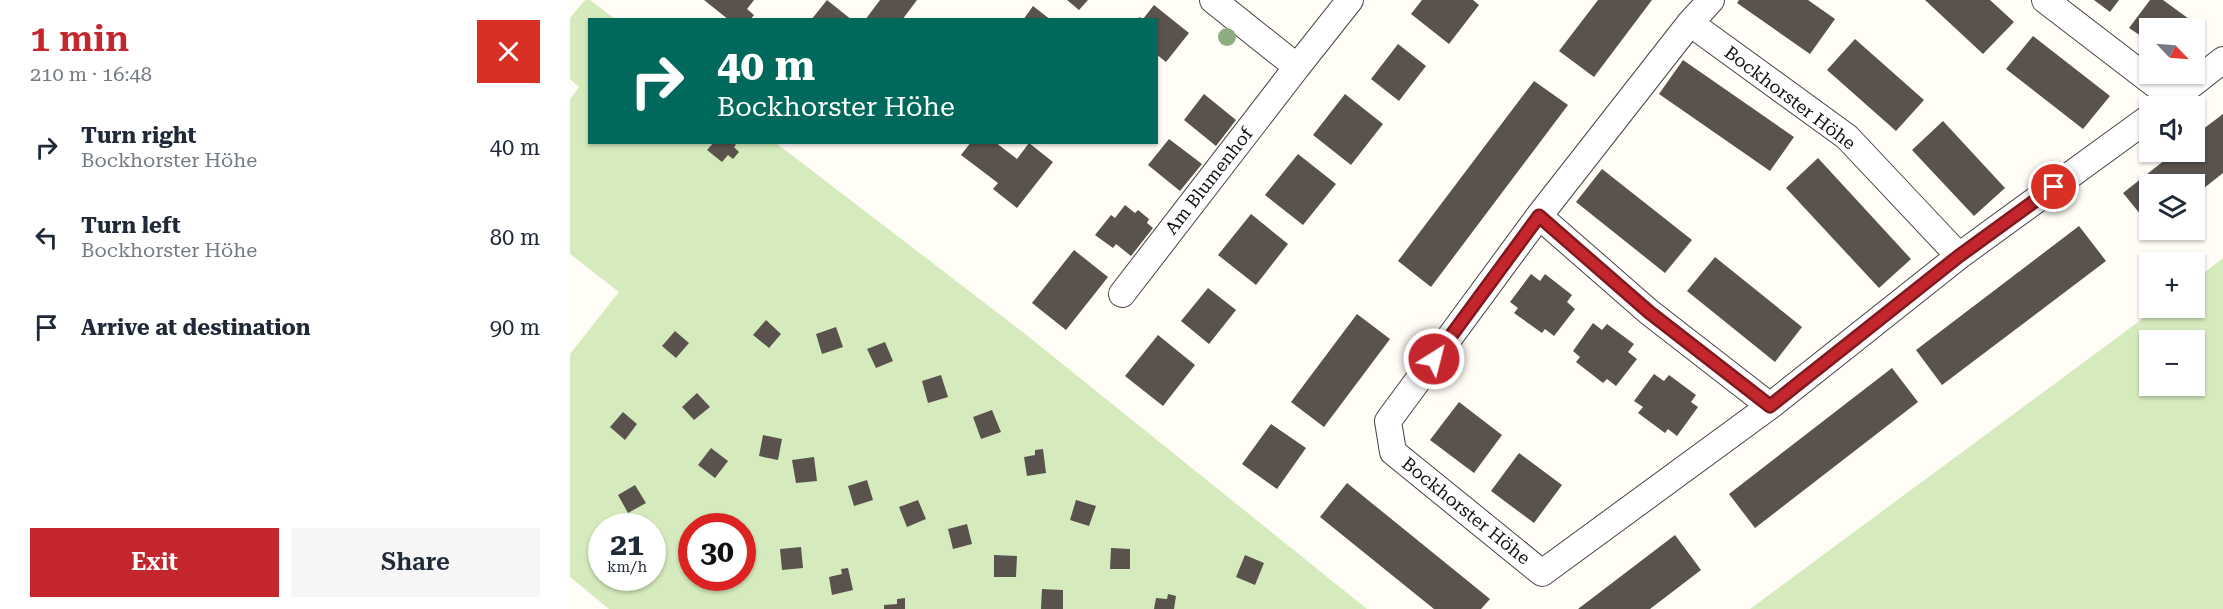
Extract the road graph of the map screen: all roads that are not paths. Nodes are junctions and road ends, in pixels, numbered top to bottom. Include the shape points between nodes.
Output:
1 (1213, 0) edge
2 (1350, 0) edge
3 (1711, 0) edge
4 (2045, 0) edge
5 (1690, 23) junction
6 (2223, 60) edge
7 (1297, 67) junction
8 (2161, 96) edge
9 (2178, 96) edge
10 (2139, 125) edge
11 (1539, 216) junction
12 (1959, 256) junction
13 (1122, 294) dead end
14 (1770, 406) junction

1 - 7 street
2 - 7 street, Am Blumenhof
3 - 5 street, Bockhorster Höhe
4 - 8 street
5 - 11 street, Bockhorster Höhe
5 - 12 street, Bockhorster Höhe via 1847,137
6 - 9 street
7 - 13 street, Am Blumenhof
10 - 12 street, Bockhorster Höhe
11 - 14 street via 1649,312
11 - 14 street, Bockhorster Höhe via 1388,421 1393,452 1542,573
12 - 14 street, Bockhorster Höhe

